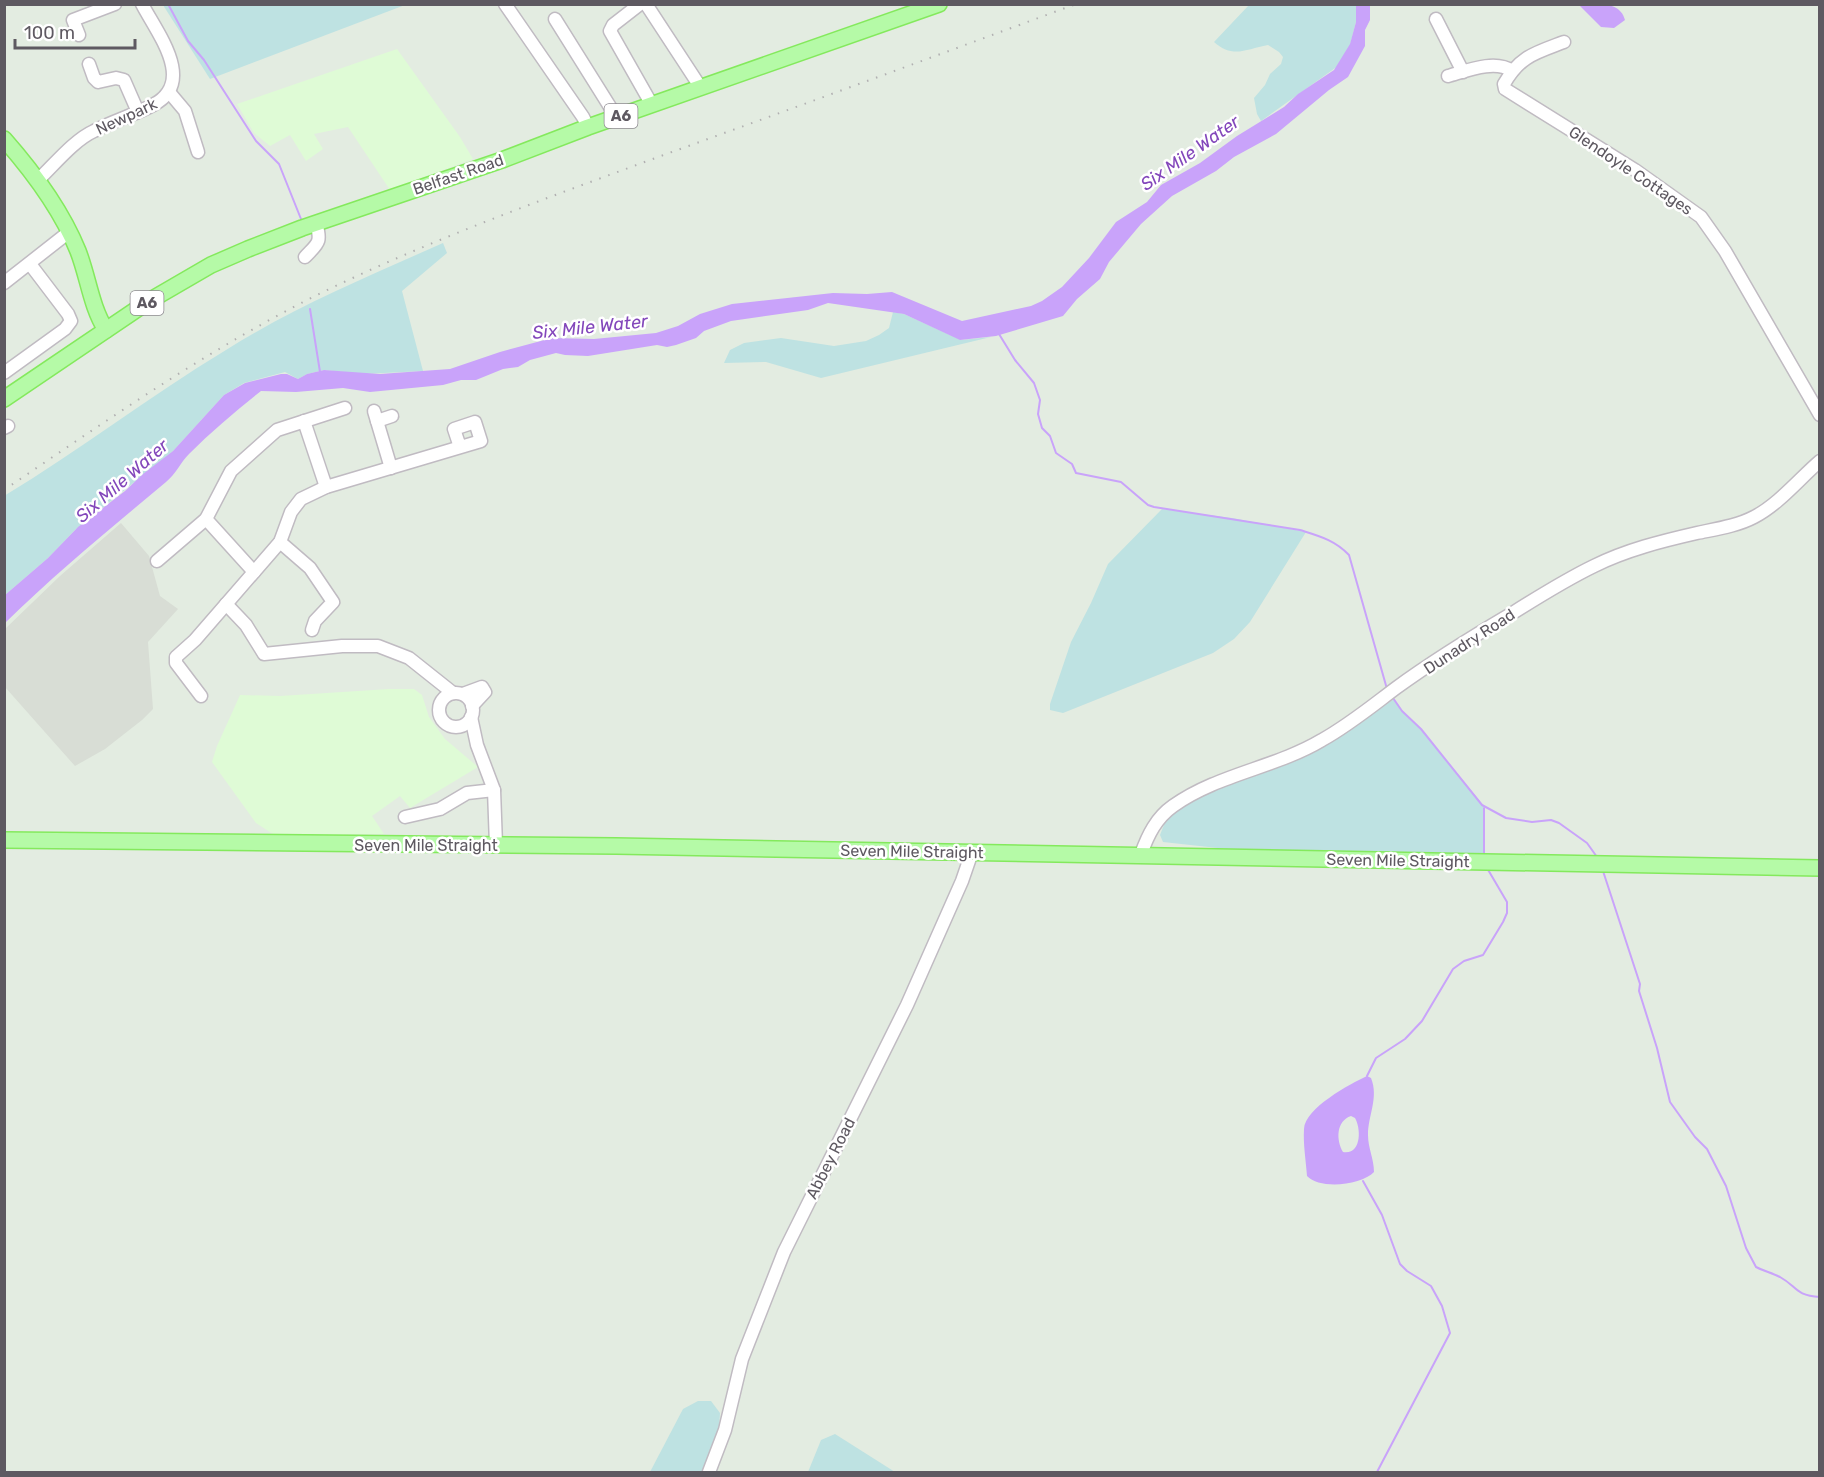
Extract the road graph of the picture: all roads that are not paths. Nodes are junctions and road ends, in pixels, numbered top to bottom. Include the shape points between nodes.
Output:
1 (115, 4) edge
2 (142, 4) edge
3 (505, 4) edge
4 (640, 4) edge
5 (646, 4) edge
6 (939, 4) edge
7 (555, 19) dead end
8 (1436, 19) dead end
9 (79, 35) dead end
10 (1564, 42) dead end
11 (89, 64) dead end
12 (1512, 71) junction
13 (1463, 72) junction
14 (1448, 76) dead end
15 (701, 88) junction
16 (169, 92) junction
17 (652, 105) junction
18 (138, 112) junction
19 (616, 118) junction
20 (588, 127) junction
21 (4, 139) edge
22 (198, 152) dead end
23 (38, 180) junction
24 (316, 223) junction
25 (69, 232) junction
26 (305, 257) dead end
27 (30, 264) junction
28 (4, 283) edge
29 (106, 330) junction
30 (4, 372) edge
31 (4, 399) edge
32 (345, 408) dead end
33 (1820, 415) edge
34 (392, 416) dead end
35 (304, 421) junction
36 (460, 447) dead end
37 (1820, 460) edge
38 (391, 468) junction
39 (326, 488) junction
40 (206, 519) junction
41 (280, 542) junction
42 (157, 561) dead end
43 (254, 572) junction
44 (226, 604) junction
45 (312, 630) dead end
46 (424, 670) junction
47 (458, 694) junction
48 (201, 696) dead end
49 (439, 707) junction
50 (472, 712) junction
51 (452, 726) junction
52 (477, 745) junction
53 (494, 790) junction
54 (405, 817) dead end
55 (4, 840) edge
56 (496, 845) junction
57 (972, 852) junction
58 (1141, 854) junction
59 (1820, 868) edge
60 (709, 1473) edge

1 - 9 street via 73,20
2 - 16 street, Newpark via 172,62 174,78
3 - 20 street
4 - 17 street via 610,31
5 - 15 street
6 - 15 main road, Belfast Road / A6
7 - 19 street
8 - 13 street
10 - 12 street via 1530,55
11 - 18 street via 98,82 123,79
12 - 13 street via 1502,66
12 - 33 street, Glendoyle Cottages via 1504,84 1508,92 1601,148 1701,218 1725,251
13 - 14 street
15 - 17 main road, Belfast Road / A6
16 - 18 street, Newpark
16 - 22 street via 185,111
17 - 19 main road, Belfast Road / A6
18 - 23 street, Newpark via 89,133
19 - 20 main road, Belfast Road / A6
20 - 24 main road, Belfast Road / A6
21 - 23 main road
23 - 25 main road
24 - 26 street via 319,242
24 - 29 main road, Belfast Road / A6 via 211,265
25 - 27 street
25 - 29 main road
27 - 28 street
27 - 30 street via 67,312 70,322
29 - 31 main road, Belfast Road / A6
32 - 35 street
34 - 38 street via 375,416
35 - 39 street
35 - 40 street via 280,428 238,463 226,477
36 - 38 street
37 - 58 street, Dunadry Road via 1756,516 1631,550 1596,565 1475,635 1323,740 1188,796 1161,816
38 - 39 street
39 - 41 street via 295,505
40 - 42 street
40 - 43 street
41 - 43 street
41 - 45 street via 310,568 333,602
43 - 44 street
44 - 46 street via 266,654 369,645 404,655
44 - 48 street via 175,659
46 - 47 street
46 - 49 street
47 - 49 street via 443,698
47 - 50 street via 467,697
47 - 50 street via 482,687 485,692
49 - 51 street via 440,717
50 - 51 street via 463,725
50 - 52 street
51 - 52 street
52 - 53 street
53 - 54 street via 468,793 440,810
53 - 56 street
55 - 56 main road, Seven Mile Straight
56 - 57 main road, Seven Mile Straight
57 - 58 main road, Seven Mile Straight
57 - 60 street, Abbey Road via 907,1005 784,1252 742,1359 725,1430
58 - 59 main road, Seven Mile Straight

